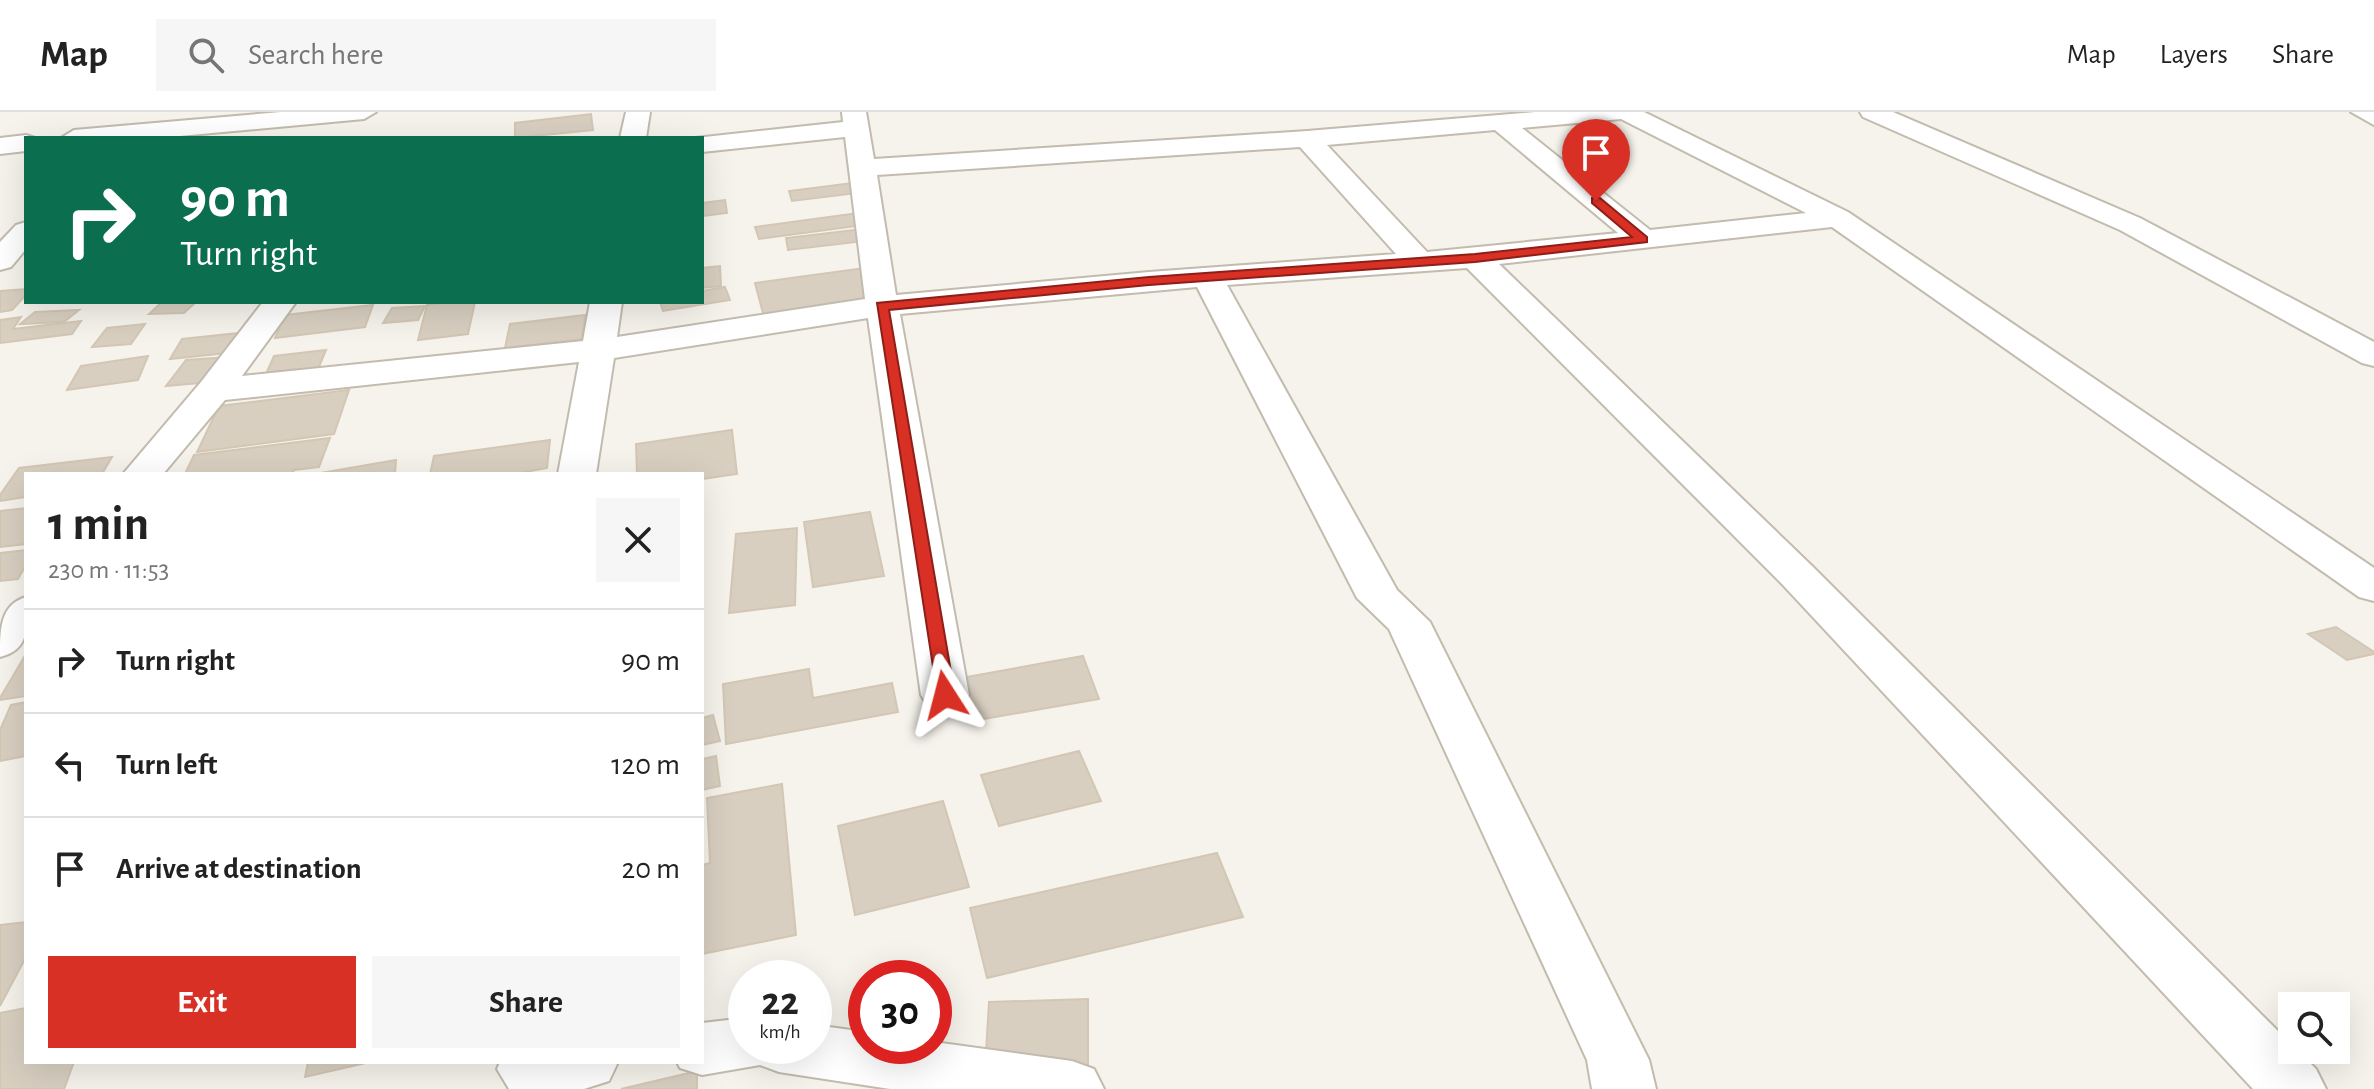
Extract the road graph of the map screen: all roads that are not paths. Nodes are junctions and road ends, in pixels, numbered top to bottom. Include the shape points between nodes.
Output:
1 (129, 112) edge
2 (364, 112) edge
3 (378, 112) edge
4 (638, 112) edge
5 (1623, 112) edge
6 (1872, 112) edge
7 (2363, 112) edge
8 (2374, 118) edge
9 (856, 120) edge
10 (1502, 124) junction
11 (108, 136) edge
12 (367, 136) edge
13 (633, 136) edge
14 (1307, 139) junction
15 (24, 143) edge
16 (704, 144) edge
17 (0, 146) edge
18 (864, 168) junction
19 (1838, 218) junction
20 (24, 233) edge
21 (1643, 239) junction
22 (1475, 258) junction
23 (0, 261) edge
24 (1419, 262) junction
25 (1207, 277) junction
26 (278, 304) edge
27 (606, 304) edge
28 (882, 306) junction
29 (598, 350) junction
30 (2374, 356) edge
31 (214, 390) junction
32 (144, 472) edge
33 (577, 472) edge
34 (2374, 588) edge
35 (24, 613) edge
36 (0, 643) edge
37 (945, 695) dead end
38 (728, 1046) edge
39 (704, 1049) edge
40 (832, 1054) edge
41 (576, 1064) edge
42 (525, 1073) edge
43 (1072, 1089) edge
44 (1624, 1089) edge
45 (2294, 1089) edge

1 - 11 street
2 - 11 street
3 - 12 street
4 - 13 street
5 - 10 street
5 - 19 street
6 - 30 street via 2130,224
7 - 8 street
9 - 16 street
9 - 18 street
10 - 14 street
10 - 21 street
14 - 18 street
14 - 24 street
15 - 17 street
18 - 28 street
19 - 21 street
19 - 34 street
20 - 23 street
21 - 22 street
22 - 24 street
22 - 45 street via 1797,575
24 - 25 street
25 - 28 street
25 - 44 street via 1379,598 1408,622 1618,1060
26 - 31 street
27 - 29 street
28 - 29 street
28 - 37 street
29 - 31 street
29 - 33 street
31 - 32 street
35 - 36 street
38 - 39 street
40 - 43 street
41 - 42 street

